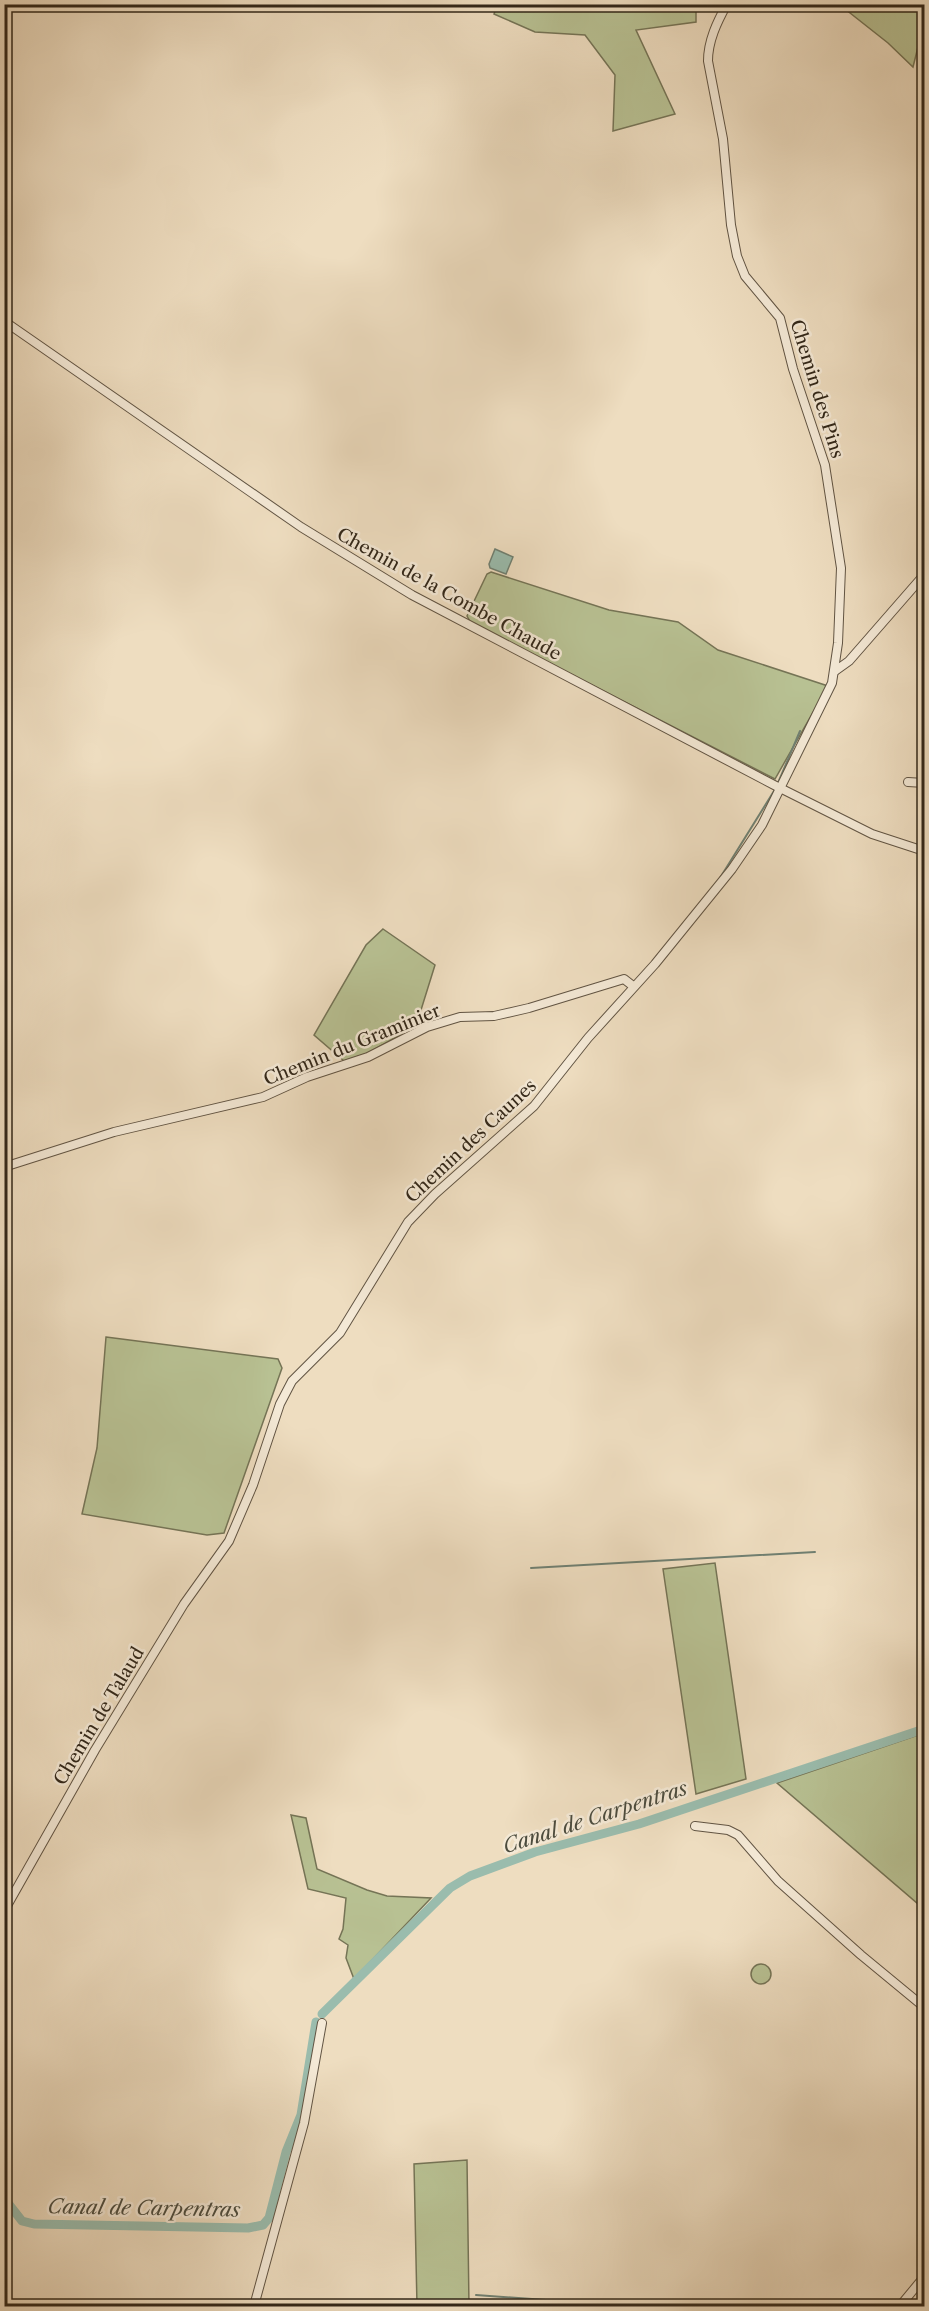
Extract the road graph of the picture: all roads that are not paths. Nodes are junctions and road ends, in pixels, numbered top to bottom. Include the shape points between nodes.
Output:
1 (727, 4) edge
2 (4, 321) edge
3 (924, 575) edge
4 (835, 671) junction
5 (4, 688) edge
6 (4, 701) edge
7 (908, 782) dead end
8 (924, 783) edge
9 (778, 787) junction
10 (924, 851) edge
11 (633, 986) junction
12 (4, 1167) edge
13 (229, 1541) joint
14 (695, 1826) dead end
15 (4, 1911) edge
16 (924, 2007) edge
17 (322, 2023) dead end
18 (924, 2277) edge
19 (254, 2307) edge
20 (900, 2307) edge

1 - 4 street, Chemin des Pins via 712,36 708,61 723,139 734,244 745,276 780,318 825,465 841,568
2 - 9 street, Chemin de la Combe Chaude via 358,563
3 - 4 street via 849,661
4 - 9 street, Chemin des Pins via 825,699
5 - 6 street
7 - 8 street
9 - 10 street, Chemin de la Combe Chaude via 872,834
9 - 11 street, Chemin des Caunes via 762,825 732,869
11 - 12 street, Chemin du Graminier via 624,979 529,1008 494,1016 460,1017 264,1097 114,1131
11 - 13 street, Chemin des Caunes via 534,1106 408,1222 340,1333 292,1381
13 - 15 street, Chemin de Talaud via 184,1604 96,1748
14 - 16 street via 738,1835 778,1881
17 - 19 street via 304,2123
18 - 20 street

